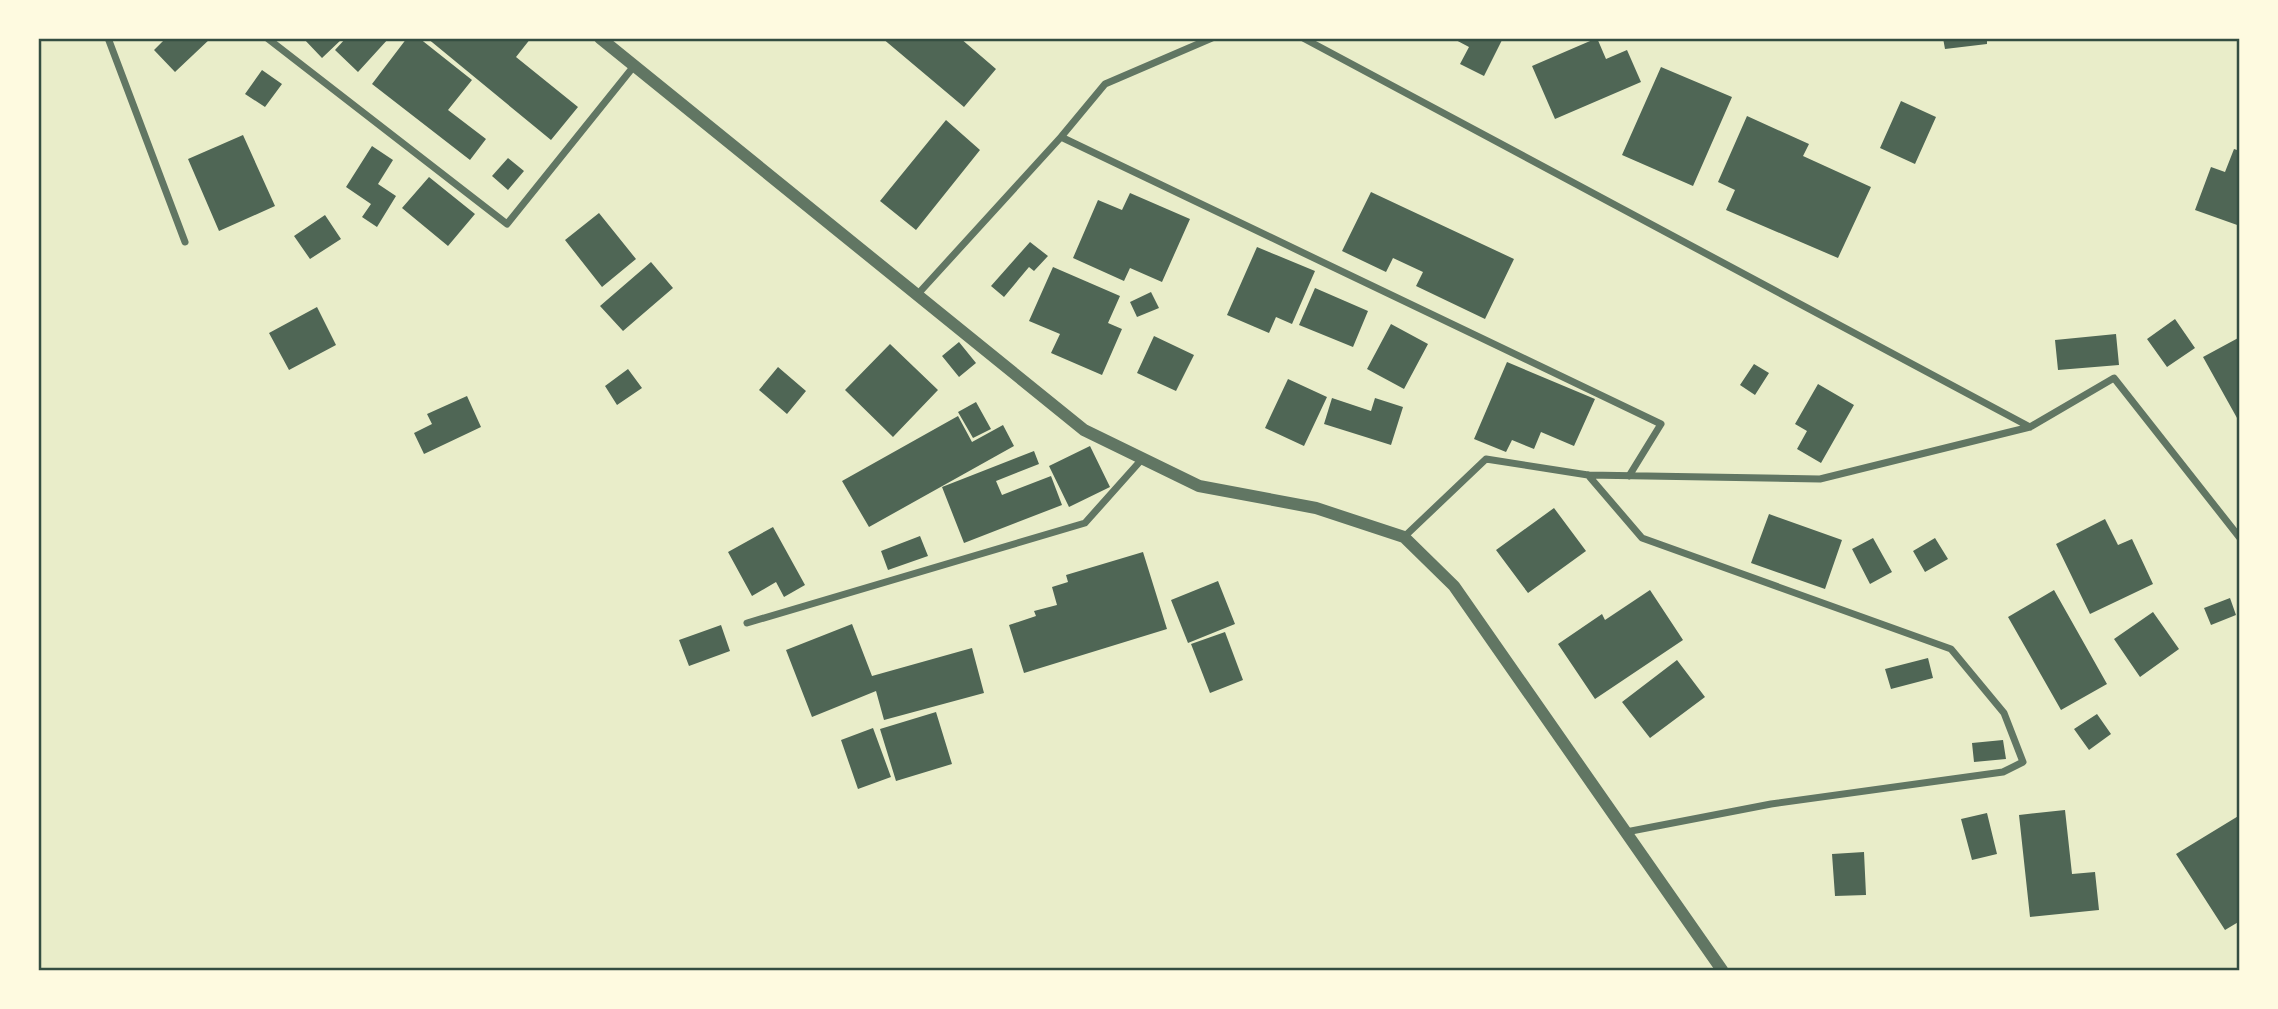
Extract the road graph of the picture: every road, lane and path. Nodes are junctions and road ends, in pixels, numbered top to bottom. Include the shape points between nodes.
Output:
1 (108, 38) edge
2 (267, 38) edge
3 (600, 38) edge
4 (1212, 38) edge
5 (1303, 38) edge
6 (634, 66) junction
7 (1061, 137) junction
8 (185, 242) dead end
9 (916, 295) junction
10 (2030, 427) junction
11 (1143, 458) junction
12 (1588, 475) junction
13 (1629, 476) junction
14 (1404, 537) junction
15 (2239, 538) edge
16 (747, 623) dead end
17 (1626, 832) junction
18 (1722, 971) edge

1 - 8 street
2 - 6 street via 507,224
3 - 6 street
4 - 7 street via 1105,84
5 - 10 street
6 - 9 street
7 - 9 street
7 - 13 street via 1661,424
9 - 11 street via 1084,430
10 - 13 street via 1820,479
10 - 15 street via 2114,378
11 - 14 street via 1199,486 1316,508
11 - 16 street via 1085,523
12 - 13 street
12 - 14 street via 1486,459
12 - 17 street via 1642,538 1951,649 2004,713 2022,762 2003,772 1771,804
14 - 17 street via 1454,586
17 - 18 street

